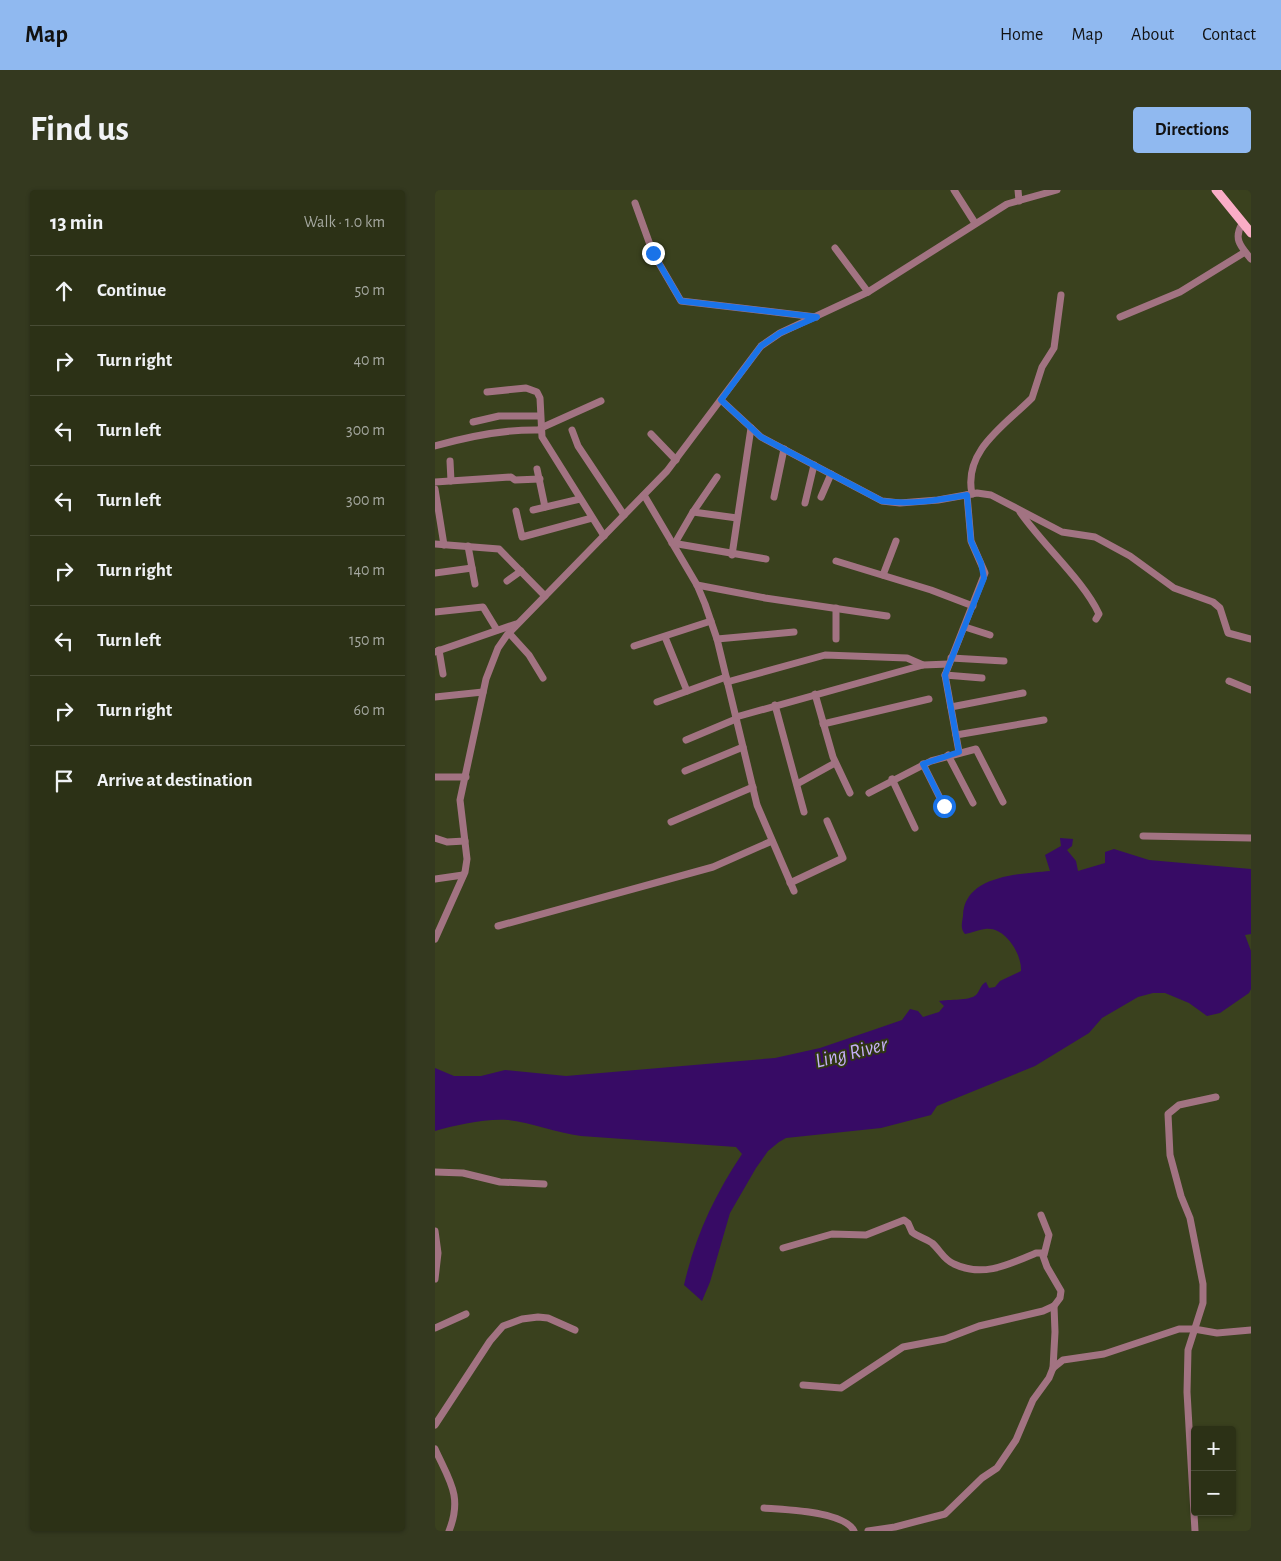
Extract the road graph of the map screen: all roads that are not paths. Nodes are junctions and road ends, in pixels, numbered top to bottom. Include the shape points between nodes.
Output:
1 (1018, 190) edge
2 (1216, 190) edge
3 (956, 191) edge
4 (1053, 191) edge
5 (1019, 201) junction
6 (635, 203) dead end
7 (975, 223) junction
8 (1242, 224) junction
9 (1251, 233) edge
10 (835, 248) dead end
11 (1245, 252) junction
12 (1251, 259) edge
13 (868, 292) junction
14 (1061, 294) dead end
15 (817, 317) junction
16 (1120, 317) dead end
17 (487, 392) dead end
18 (721, 400) junction
19 (601, 401) dead end
20 (540, 416) junction
21 (473, 422) dead end
22 (751, 428) junction
23 (541, 429) junction
24 (572, 430) dead end
25 (651, 434) dead end
26 (435, 446) edge
27 (784, 449) junction
28 (676, 460) junction
29 (450, 461) dead end
30 (814, 465) junction
31 (537, 469) dead end
32 (831, 474) junction
33 (717, 477) dead end
34 (540, 479) junction
35 (451, 481) junction
36 (435, 482) edge
37 (435, 489) edge
38 (643, 495) junction
39 (969, 495) junction
40 (774, 497) dead end
41 (821, 497) dead end
42 (581, 499) junction
43 (805, 503) dead end
44 (545, 507) junction
45 (533, 510) dead end
46 (1018, 510) junction
47 (517, 511) dead end
48 (693, 512) junction
49 (624, 515) junction
50 (592, 518) junction
51 (737, 518) junction
52 (604, 536) junction
53 (896, 541) dead end
54 (673, 543) junction
55 (435, 544) edge
56 (444, 544) junction
57 (468, 546) junction
58 (732, 555) junction
59 (766, 559) dead end
60 (836, 561) dead end
61 (472, 568) junction
62 (521, 571) junction
63 (435, 573) edge
64 (883, 575) junction
65 (507, 581) dead end
66 (475, 584) dead end
67 (697, 585) junction
68 (545, 596) junction
69 (973, 606) junction
70 (836, 608) junction
71 (435, 612) edge
72 (887, 616) dead end
73 (1096, 619) dead end
74 (711, 621) junction
75 (517, 624) junction
76 (965, 627) junction
77 (497, 630) junction
78 (794, 632) dead end
79 (509, 633) junction
80 (990, 635) dead end
81 (665, 637) junction
82 (836, 639) dead end
83 (1251, 639) edge
84 (717, 640) junction
85 (634, 646) dead end
86 (437, 651) edge
87 (950, 661) junction
88 (1004, 661) dead end
89 (923, 665) junction
90 (443, 674) dead end
91 (945, 675) junction
92 (543, 678) dead end
93 (982, 678) dead end
94 (727, 679) junction
95 (1229, 681) dead end
96 (1251, 690) edge
97 (687, 691) junction
98 (483, 692) junction
99 (1023, 693) dead end
100 (815, 694) junction
101 (435, 697) edge
102 (929, 699) dead end
103 (657, 702) dead end
104 (775, 705) junction
105 (951, 706) junction
106 (736, 718) junction
107 (1044, 720) dead end
108 (823, 724) junction
109 (956, 735) junction
110 (686, 740) dead end
111 (743, 747) junction
112 (959, 752) junction
113 (948, 754) junction
114 (835, 764) junction
115 (923, 764) junction
116 (685, 772) dead end
117 (435, 777) edge
118 (466, 777) junction
119 (892, 779) junction
120 (797, 784) junction
121 (753, 787) junction
122 (849, 793) dead end
123 (869, 793) dead end
124 (1003, 802) dead end
125 (973, 803) dead end
126 (944, 806) dead end
127 (804, 812) dead end
128 (827, 821) dead end
129 (671, 822) dead end
130 (915, 828) dead end
131 (1143, 836) dead end
132 (435, 838) edge
133 (1251, 838) edge
134 (465, 841) junction
135 (772, 841) junction
136 (463, 875) junction
137 (435, 879) edge
138 (790, 883) junction
139 (794, 891) dead end
140 (498, 926) dead end
141 (435, 939) edge
142 (1216, 1097) dead end
143 (435, 1172) edge
144 (544, 1184) dead end
145 (1041, 1215) dead end
146 (435, 1231) edge
147 (783, 1248) dead end
148 (1044, 1255) junction
149 (435, 1279) edge
150 (1054, 1306) junction
151 (466, 1314) dead end
152 (435, 1328) edge
153 (1194, 1329) junction
154 (575, 1330) dead end
155 (1251, 1330) edge
156 (1053, 1368) junction
157 (803, 1385) dead end
158 (435, 1425) edge
159 (435, 1449) edge
160 (764, 1508) dead end
161 (449, 1531) edge
162 (854, 1531) edge
163 (868, 1531) edge
164 (1195, 1531) edge

1 - 5 street
2 - 8 main road
3 - 7 street
4 - 5 street
5 - 7 street via 1007,204
6 - 15 street via 653,253 681,301
7 - 13 street
8 - 9 main road
8 - 11 street via 1237,239
10 - 13 street
11 - 12 street
11 - 16 street via 1180,292
13 - 15 street
14 - 39 street via 1054,348 1042,367 1032,398 978,452 970,470
15 - 18 street via 780,333 761,346
17 - 20 street via 533,389 540,398
18 - 22 street
18 - 28 street
19 - 23 street
20 - 21 street via 508,415
20 - 23 street
22 - 27 street
22 - 51 street
23 - 26 street via 471,436
23 - 42 street via 542,437
24 - 49 street via 578,446
25 - 28 street
27 - 30 street
27 - 40 street
28 - 38 street
29 - 35 street
30 - 32 street
30 - 43 street
31 - 34 street
32 - 39 street via 882,501 899,503
32 - 41 street
33 - 48 street
34 - 35 street via 515,480 511,477
34 - 44 street
35 - 36 street
37 - 56 street
38 - 49 street
38 - 54 street
39 - 46 street via 991,495
39 - 69 street via 971,541 985,573
42 - 44 street
42 - 50 street
44 - 45 street
46 - 73 street via 1088,595 1099,614
46 - 83 street via 1062,532 1095,537 1130,556 1174,588 1213,602 1220,608 1228,633
47 - 50 street via 522,537
48 - 51 street
48 - 54 street
49 - 52 street
50 - 52 street
51 - 58 street
52 - 68 street
53 - 64 street
54 - 58 street
54 - 67 street
55 - 56 street
56 - 57 street
57 - 61 street
57 - 62 street via 499,549
58 - 59 street
60 - 64 street
61 - 63 street
61 - 66 street
62 - 65 street
62 - 68 street
64 - 69 street
67 - 70 street
67 - 74 street
68 - 75 street
69 - 76 street
70 - 72 street
70 - 82 street
71 - 77 street via 483,607
74 - 81 street
74 - 84 street
75 - 77 street
75 - 79 street
76 - 80 street
76 - 87 street
77 - 86 street
78 - 84 street
79 - 92 street via 529,655
79 - 98 street via 498,648
81 - 85 street
81 - 97 street
84 - 94 street
86 - 90 street
87 - 88 street
87 - 89 street
87 - 91 street
89 - 94 street via 907,658 825,655
89 - 100 street
91 - 93 street
91 - 105 street
94 - 97 street
94 - 106 street
95 - 96 street
97 - 103 street
98 - 101 street
98 - 118 street
99 - 105 street
100 - 104 street
100 - 108 street
102 - 108 street
104 - 106 street
104 - 120 street
105 - 109 street
106 - 110 street
106 - 111 street
107 - 109 street
108 - 114 street
109 - 112 street
111 - 116 street
111 - 121 street
112 - 113 street
112 - 124 street via 976,749
113 - 115 street
113 - 125 street
114 - 120 street
114 - 122 street
115 - 119 street
115 - 126 street
117 - 118 street
118 - 134 street via 460,800
119 - 123 street
119 - 130 street
120 - 127 street
121 - 129 street
121 - 135 street
128 - 138 street via 843,858
131 - 133 street
132 - 134 street via 447,842
134 - 136 street via 467,859
135 - 138 street
135 - 140 street via 704,869
136 - 137 street
136 - 141 street
138 - 139 street
142 - 153 street via 1179,1105 1168,1114 1170,1155 1190,1218 1203,1284 1203,1303
143 - 144 street via 463,1173 500,1182
145 - 148 street via 1049,1235
146 - 149 street via 438,1253
147 - 148 street via 831,1234 865,1235 904,1220 912,1232 932,1243 943,1256 970,1269 1001,1268 1036,1253
148 - 150 street via 1061,1291
150 - 156 street
150 - 157 street via 979,1326 945,1339 903,1347 841,1388
151 - 152 street
153 - 155 street via 1217,1333
153 - 156 street via 1171,1331 1104,1354 1066,1359
153 - 164 street via 1188,1350 1187,1392
154 - 158 street via 538,1317 522,1318 503,1326
156 - 163 street via 1033,1400 1016,1440 997,1468 945,1514
159 - 161 street via 455,1494 455,1512
160 - 162 street via 835,1517 847,1522

